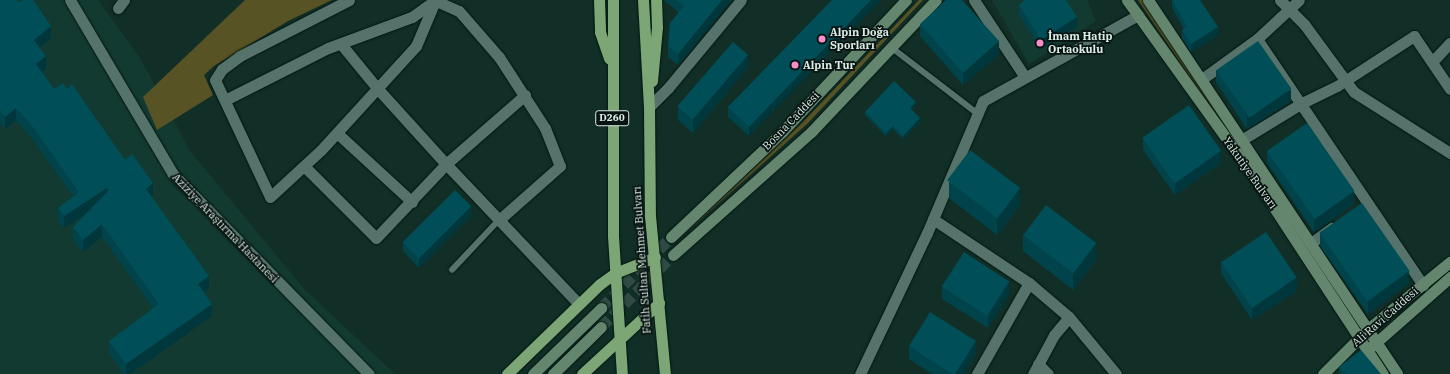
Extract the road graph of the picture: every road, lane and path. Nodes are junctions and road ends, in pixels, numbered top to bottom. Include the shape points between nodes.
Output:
1 (70, 0) edge
2 (349, 0) edge
3 (435, 0) edge
4 (599, 0) edge
5 (613, 0) edge
6 (643, 0) edge
7 (656, 0) edge
8 (741, 0) edge
9 (906, 0) edge
10 (936, 0) edge
11 (974, 0) edge
12 (1127, 0) edge
13 (1148, 0) edge
14 (1280, 0) edge
15 (1299, 0) edge
16 (1289, 8) junction
17 (1138, 14) junction
18 (1257, 39) junction
19 (1450, 43) edge
20 (341, 44) junction
21 (890, 47) junction
22 (1432, 62) junction
23 (612, 68) junction
24 (1025, 77) junction
25 (1202, 79) junction
26 (1343, 80) junction
27 (377, 88) junction
28 (1450, 89) edge
29 (525, 95) junction
30 (225, 100) junction
31 (1302, 103) junction
32 (649, 104) junction
33 (977, 114) junction
34 (337, 133) junction
35 (1243, 139) junction
36 (1450, 153) edge
37 (446, 164) junction
38 (305, 167) junction
39 (412, 202) junction
40 (933, 219) junction
41 (499, 220) junction
42 (1342, 221) edge
43 (671, 237) tunnel mouth
44 (1311, 243) junction
45 (673, 255) tunnel mouth
46 (655, 257) junction
47 (1450, 262) edge
48 (452, 270) dead end
49 (615, 273) junction
50 (1450, 277) edge
51 (1030, 283) junction
52 (1423, 285) junction
53 (579, 304) junction
54 (659, 304) junction
55 (601, 308) tunnel mouth
56 (1069, 317) junction
57 (600, 327) tunnel mouth
58 (1364, 333) junction
59 (619, 340) junction
60 (1372, 346) junction
61 (1357, 360) edge
62 (1035, 369) edge
63 (369, 374) edge
64 (507, 374) edge
65 (533, 374) edge
66 (553, 374) edge
67 (582, 374) edge
68 (622, 374) edge
69 (665, 374) edge
70 (860, 374) edge
71 (977, 374) edge
72 (1048, 374) edge
73 (1116, 374) edge
74 (1323, 374) edge
75 (1383, 374) edge
76 (1398, 374) edge

1 - 63 street, Aziziye Araştırma Hastanesi via 172,174
2 - 30 street via 287,30 222,69 215,80
3 - 20 street via 412,17
3 - 27 street via 416,46
3 - 29 street via 449,5 467,18 499,57
4 - 23 highway via 600,32
5 - 23 highway, D260
6 - 32 highway, Fatih Sultan Mehmet Bulvarı
7 - 32 highway via 655,55
8 - 32 street via 679,75
9 - 43 main road, Bosna Caddesi via 782,132
10 - 21 main road
11 - 24 street
12 - 17 main road, Yakutiye Bulvarı
13 - 25 main road, Yakutiye Bulvarı
14 - 16 street
15 - 16 street
16 - 18 street
16 - 26 street via 1304,24
17 - 24 street
17 - 58 main road, Yakutiye Bulvarı
18 - 25 street
18 - 31 street
19 - 22 street
20 - 27 street
20 - 30 street
21 - 33 lane
21 - 45 main road via 812,131
22 - 26 street via 1414,36
22 - 28 street
23 - 49 highway, D260
24 - 33 street via 983,101
25 - 35 main road, Yakutiye Bulvarı
26 - 31 street via 1337,86
26 - 36 street via 1368,103
27 - 34 street
27 - 37 street
29 - 37 street
29 - 41 street via 545,128 560,166
30 - 38 street via 270,197
31 - 35 street
31 - 52 street via 1364,205
32 - 46 highway, Fatih Sultan Mehmet Bulvarı via 650,216
33 - 40 street
34 - 38 street
34 - 39 street
35 - 44 main road, Yakutiye Bulvarı
37 - 39 street
37 - 41 street
38 - 39 street via 376,238
40 - 51 street
40 - 70 street
41 - 48 lane
41 - 53 street
42 - 44 street
44 - 58 main road, Yakutiye Bulvarı
46 - 49 highway
46 - 54 highway, Fatih Sultan Mehmet Bulvarı
47 - 52 main road, Ali Ravi Caddesi
49 - 53 highway
49 - 59 highway, D260
50 - 60 main road, Ali Ravi Caddesi
51 - 56 street
51 - 71 street
52 - 58 main road, Ali Ravi Caddesi
53 - 64 highway
54 - 59 highway
54 - 69 highway, Fatih Sultan Mehmet Bulvarı
55 - 65 main road
56 - 62 street via 1054,335
56 - 73 street
57 - 66 main road
58 - 60 main road, Yakutiye Bulvarı
58 - 74 main road, Ali Ravi Caddesi
59 - 67 highway
59 - 68 highway, D260
60 - 61 main road, Ali Ravi Caddesi
60 - 75 main road
60 - 76 main road
62 - 72 street

